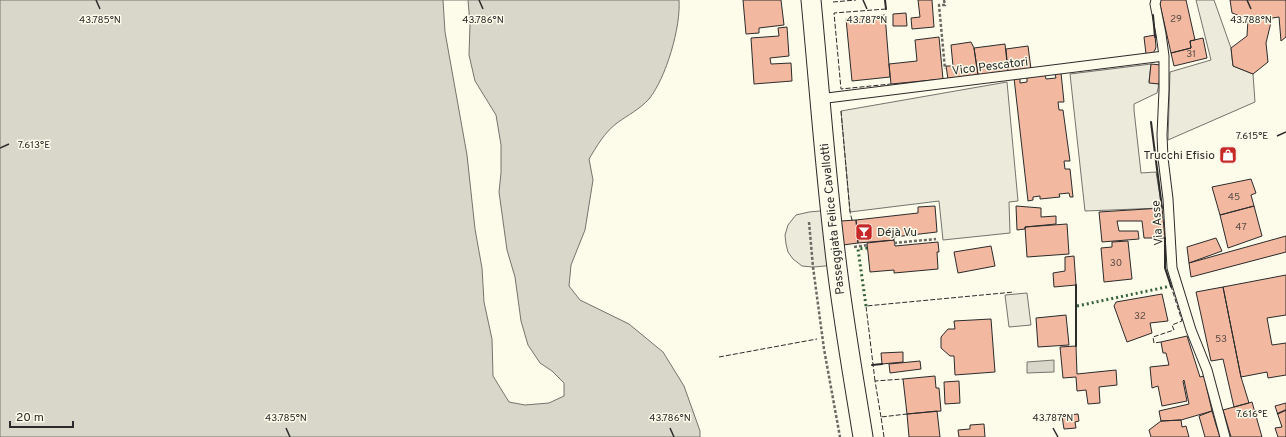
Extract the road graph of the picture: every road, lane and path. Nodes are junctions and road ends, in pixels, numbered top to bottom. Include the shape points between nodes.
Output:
1 (811, 0) edge
2 (944, 0) edge
3 (1156, 0) edge
4 (1164, 56) junction
5 (946, 84) junction
6 (819, 99) junction
7 (936, 239) dead end
8 (894, 243) dead end
9 (863, 437) edge
10 (1225, 437) edge

1 - 6 street, Passeggiata Felice Cavallotti
2 - 5 path via 945,5 939,5
3 - 4 lane, Via Asse
4 - 5 lane, Vico Pescatori
4 - 10 lane, Via Asse via 1162,135 1172,268 1191,330 1207,370
5 - 6 lane, Vico Pescatori
6 - 9 street, Passeggiata Felice Cavallotti via 842,314
7 - 8 path

